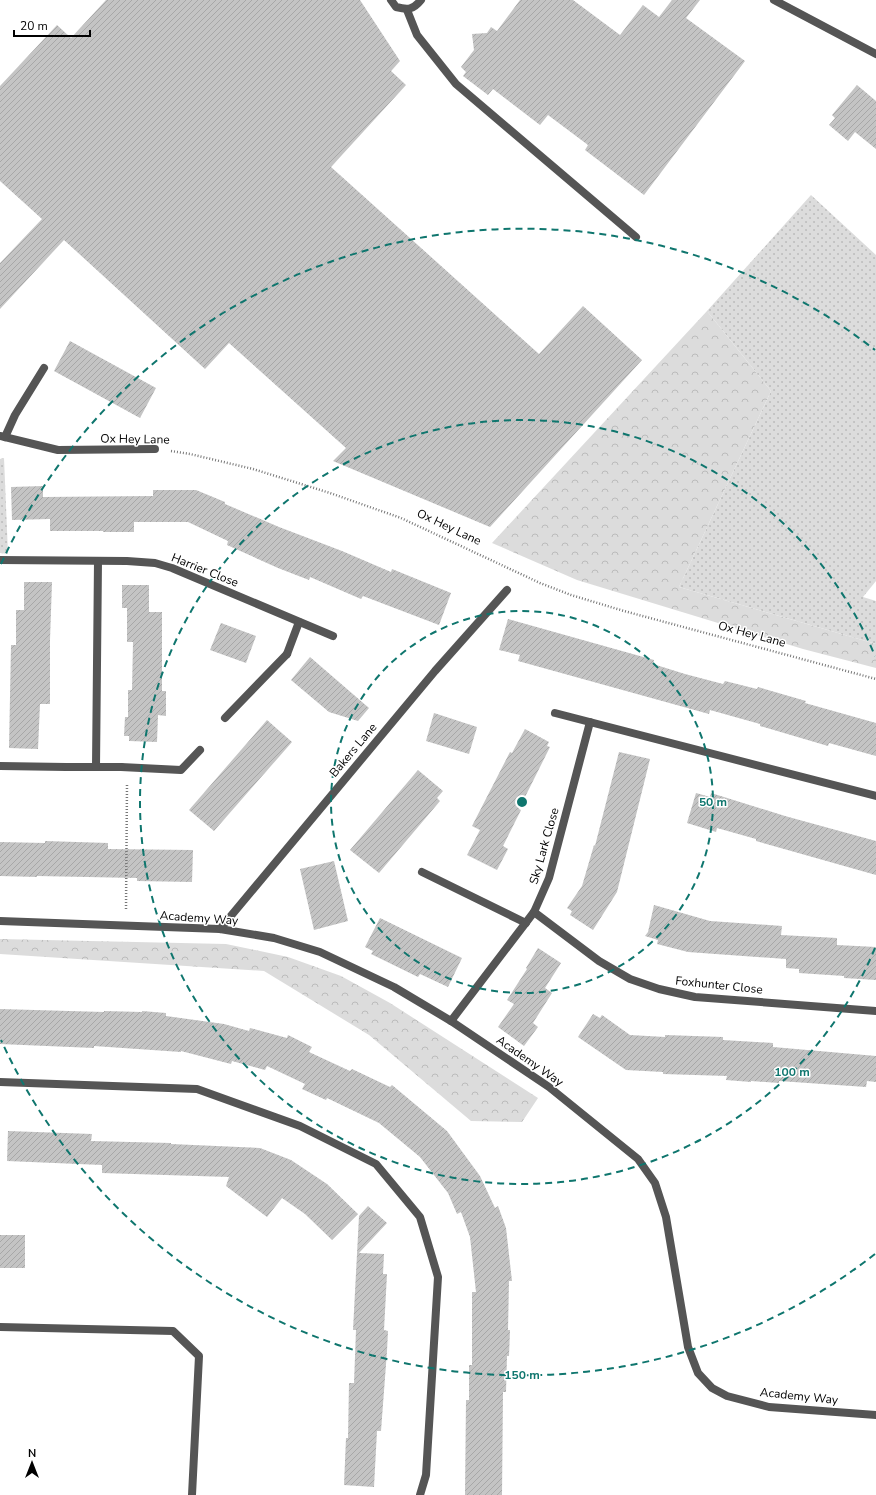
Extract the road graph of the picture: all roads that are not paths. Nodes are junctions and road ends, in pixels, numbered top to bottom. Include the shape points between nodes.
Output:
1 (391, 0) edge
2 (421, 0) edge
3 (774, 0) edge
4 (407, 10) junction
5 (876, 54) edge
6 (636, 237) dead end
7 (44, 368) dead end
8 (3, 437) edge
9 (155, 449) road end
10 (0, 560) edge
11 (98, 561) junction
12 (507, 590) dead end
13 (299, 622) junction
14 (333, 636) dead end
15 (555, 713) dead end
16 (225, 718) dead end
17 (590, 722) junction
18 (200, 750) dead end
19 (0, 766) edge
20 (96, 767) junction
21 (876, 796) edge
22 (422, 872) dead end
23 (534, 912) junction
24 (0, 921) edge
25 (526, 923) junction
26 (220, 929) junction
27 (876, 1011) edge
28 (451, 1021) junction
29 (0, 1082) edge
30 (0, 1327) edge
31 (876, 1415) edge
32 (192, 1495) edge
33 (420, 1495) edge

1 - 4 street via 396,7
2 - 4 street
3 - 5 street
4 - 6 street via 417,35 456,84
7 - 8 street, Ox Hey Lane
8 - 9 street, Ox Hey Lane via 63,450
10 - 11 street, Harrier Close
11 - 13 street, Harrier Close via 155,563 172,568
11 - 20 street
12 - 26 street, Bakers Lane
13 - 14 street, Harrier Close
13 - 16 street via 287,654
15 - 17 street
17 - 21 street
17 - 23 street, Sky Lark Close via 549,878
18 - 20 street via 181,770
19 - 20 street
22 - 25 street
23 - 25 street, Sky Lark Close
23 - 27 street, Foxhunter Close via 599,961 630,979 659,989 695,997
24 - 26 street, Academy Way
25 - 28 street, Sky Lark Close
26 - 28 street, Academy Way via 274,938 320,952 394,987
28 - 31 street, Academy Way via 555,1092 638,1159 655,1182 666,1217 688,1347 698,1374 712,1388 727,1396 769,1407
29 - 33 street via 197,1088 300,1126 376,1164 420,1217 438,1277 426,1475
30 - 32 street via 173,1331 199,1356

